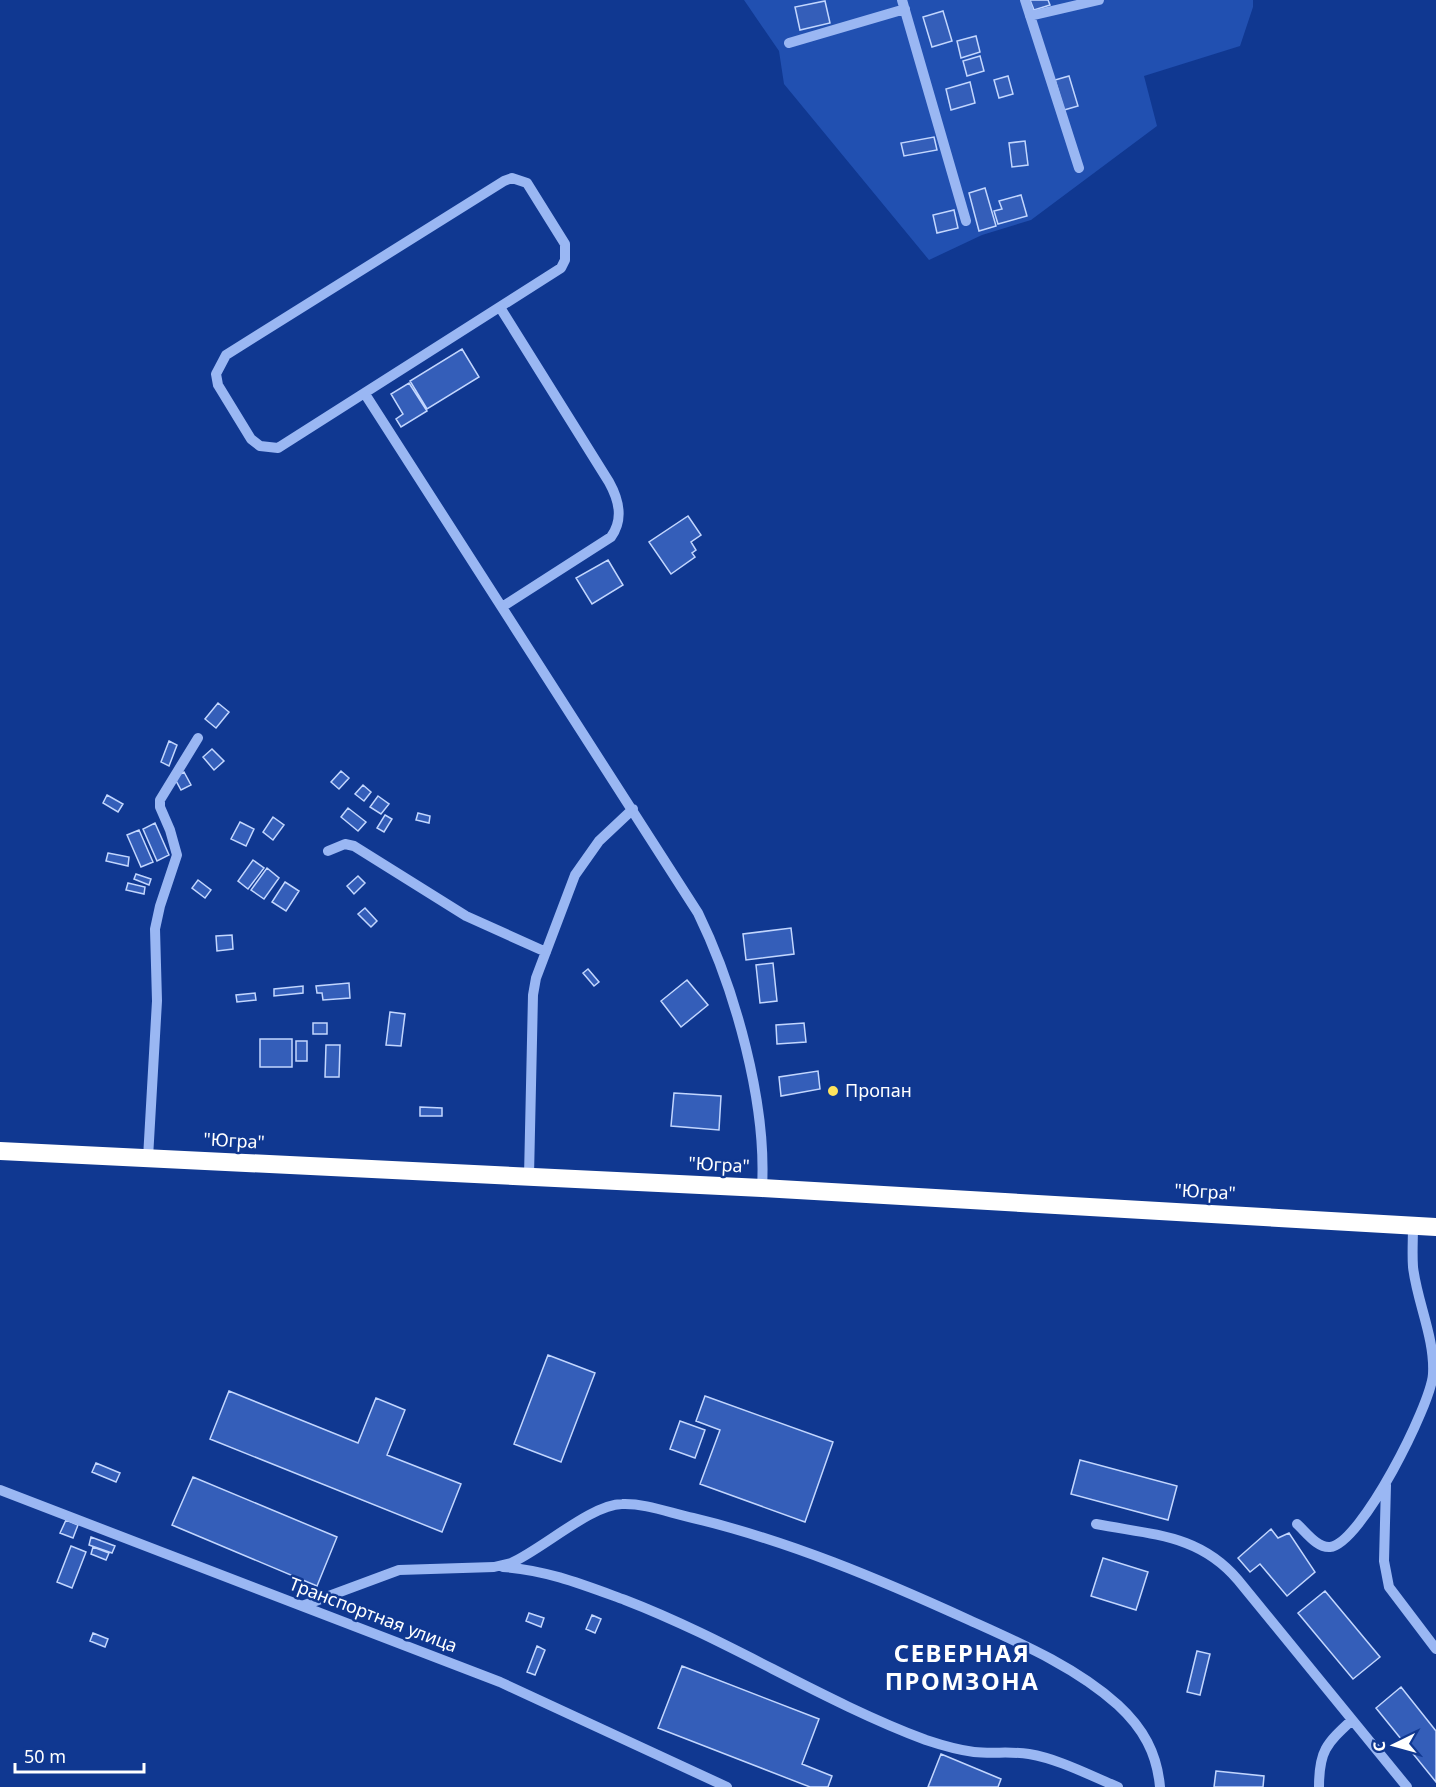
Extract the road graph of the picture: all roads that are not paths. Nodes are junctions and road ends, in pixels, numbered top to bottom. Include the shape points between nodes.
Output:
1 (1025, 0) edge
2 (1099, 0) edge
3 (903, 5) edge
4 (1030, 16) junction
5 (789, 44) dead end
6 (1079, 168) dead end
7 (966, 221) dead end
8 (501, 309) junction
9 (365, 394) junction
10 (501, 607) junction
11 (198, 738) dead end
12 (633, 809) junction
13 (328, 851) dead end
14 (546, 951) junction
15 (0, 1151) edge
16 (148, 1158) junction
17 (529, 1176) junction
18 (762, 1188) junction
19 (1413, 1226) junction
20 (1436, 1227) edge
21 (1430, 1350) junction
22 (1436, 1365) edge
23 (1387, 1481) junction
24 (0, 1490) edge
25 (1096, 1524) dead end
26 (1297, 1524) dead end
27 (494, 1567) junction
28 (302, 1606) junction
29 (1436, 1649) edge
30 (1352, 1720) junction
31 (727, 1787) edge
32 (1118, 1787) edge
33 (1160, 1787) edge
34 (1319, 1787) edge
35 (1407, 1787) edge

1 - 4 street
2 - 4 street
3 - 5 street
3 - 7 street
4 - 6 street
8 - 9 street
8 - 9 street via 561,268 566,254 565,244 527,183 512,178 226,355 216,374 218,385 251,439 268,449 278,448
8 - 10 street via 609,482 620,518 611,537
9 - 10 street
10 - 12 street
11 - 16 street via 160,800 177,855 155,929 157,1001
12 - 14 street via 585,858
12 - 18 street via 698,913 721,965 744,1044 763,1141
13 - 14 street via 345,844 354,846 466,916
14 - 17 street via 533,995
15 - 16 highway, "Югра"
16 - 17 highway, "Югра"
17 - 18 highway, "Югра"
18 - 19 highway, "Югра"
19 - 20 highway, "Югра"
19 - 21 street via 1413,1268
21 - 22 street
21 - 23 street via 1430,1392
23 - 26 street via 1369,1510 1336,1545 1317,1544
23 - 29 street via 1384,1561 1389,1587
24 - 28 street, Транспортная улица
25 - 30 street via 1186,1542 1215,1556
27 - 28 street via 399,1570
27 - 32 street via 566,1577 653,1611 848,1708 928,1740 974,1752 1044,1757
27 - 33 street via 522,1558 596,1512 620,1503 723,1525 795,1547 1012,1639 1081,1677 1119,1706 1147,1739 1155,1756
28 - 31 street, Транспортная улица via 500,1682
30 - 34 street via 1324,1749
30 - 35 street

